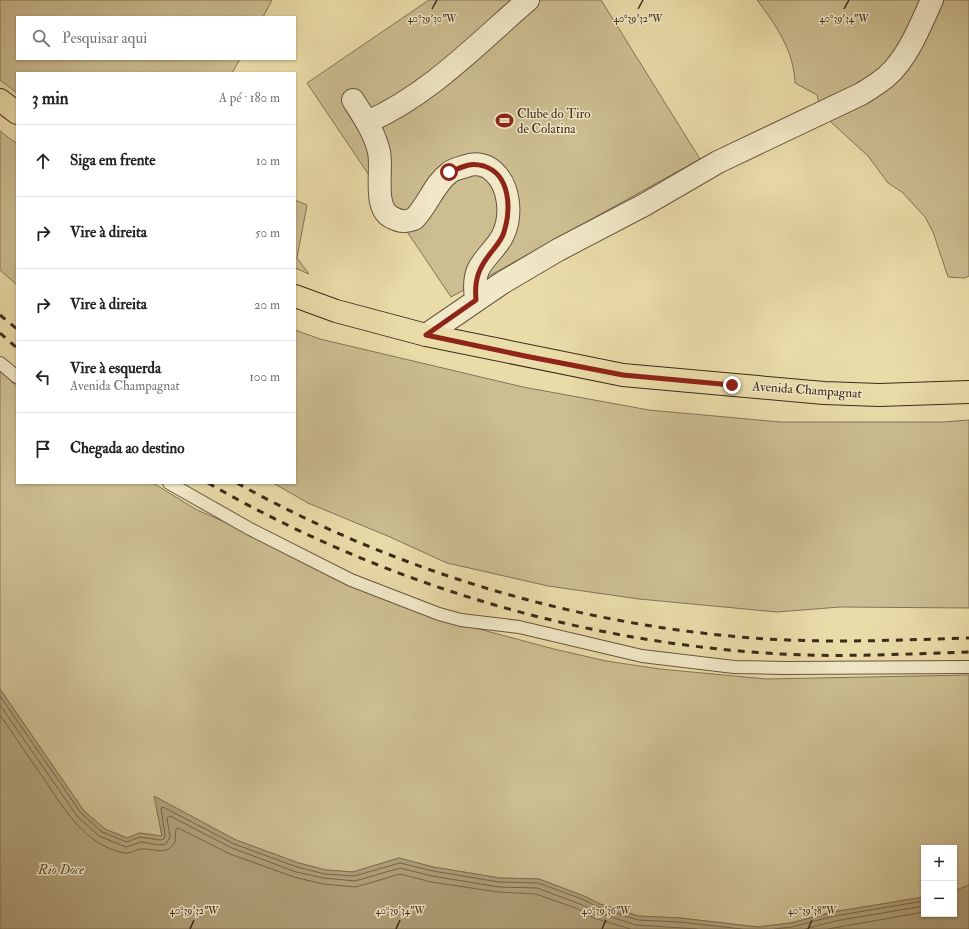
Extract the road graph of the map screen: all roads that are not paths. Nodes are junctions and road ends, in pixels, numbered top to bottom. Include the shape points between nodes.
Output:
1 (528, 0) edge
2 (932, 0) edge
3 (0, 100) edge
4 (353, 100) dead end
5 (16, 113) edge
6 (366, 122) junction
7 (296, 296) edge
8 (476, 300) junction
9 (426, 335) junction
10 (0, 362) edge
11 (16, 376) edge
12 (969, 392) edge
13 (171, 484) edge
14 (969, 666) edge

1 - 6 street via 431,85 385,114
2 - 8 street via 920,28 897,65 874,86 718,162 644,205 558,250
3 - 5 main road
4 - 6 street
6 - 8 street via 379,152 380,198 383,208 391,217 406,222 414,218 449,172 470,164 490,168 498,176 506,189 507,218 504,234 479,268 475,287
7 - 9 main road, Avenida Champagnat via 336,311
8 - 9 street
9 - 12 main road, Avenida Champagnat via 623,375 832,393 879,395
10 - 11 lane
13 - 14 lane via 250,529 351,580 461,620 519,627 642,656 734,667

